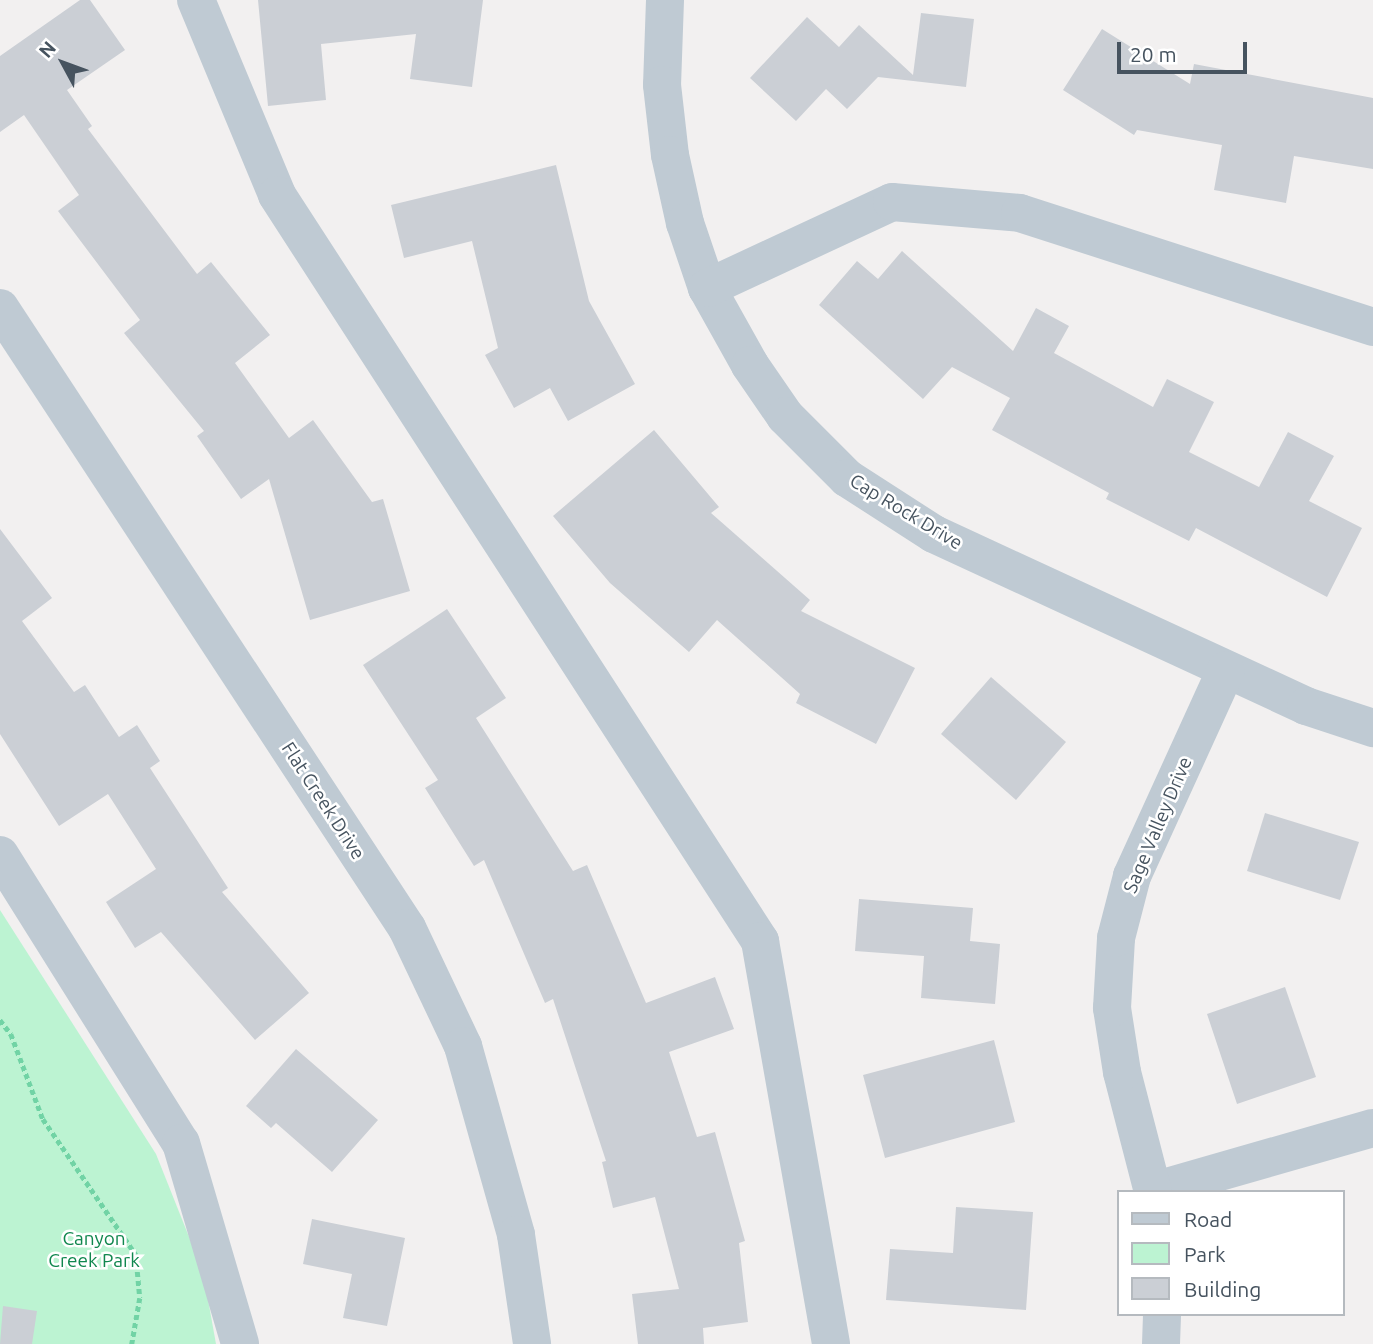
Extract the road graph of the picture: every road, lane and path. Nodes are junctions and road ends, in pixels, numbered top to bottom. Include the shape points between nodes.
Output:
1 (196, 0) edge
2 (665, 0) edge
3 (707, 288) junction
4 (0, 308) edge
5 (1373, 327) edge
6 (1226, 670) junction
7 (1373, 728) edge
8 (0, 855) edge
9 (0, 1020) edge
10 (1373, 1128) edge
11 (1153, 1190) edge
12 (1156, 1190) edge
13 (1163, 1316) edge
14 (132, 1344) edge
15 (240, 1344) edge
16 (532, 1344) edge
17 (831, 1344) edge
18 (1161, 1344) edge

1 - 17 street via 277,195 760,941
2 - 3 street, Cap Rock Drive via 662,85 670,155
3 - 5 street via 892,202 1020,213
3 - 6 street, Cap Rock Drive via 785,416 847,478 934,534
4 - 16 street, Flat Creek Drive via 407,928 463,1046 516,1236
6 - 7 street, Cap Rock Drive via 1306,706
6 - 11 street, Sage Valley Drive via 1132,876 1116,939 1112,1008 1122,1072
8 - 15 street via 181,1143
9 - 14 path via 10,1034 43,1119 136,1255 140,1298
10 - 12 street
13 - 18 street

